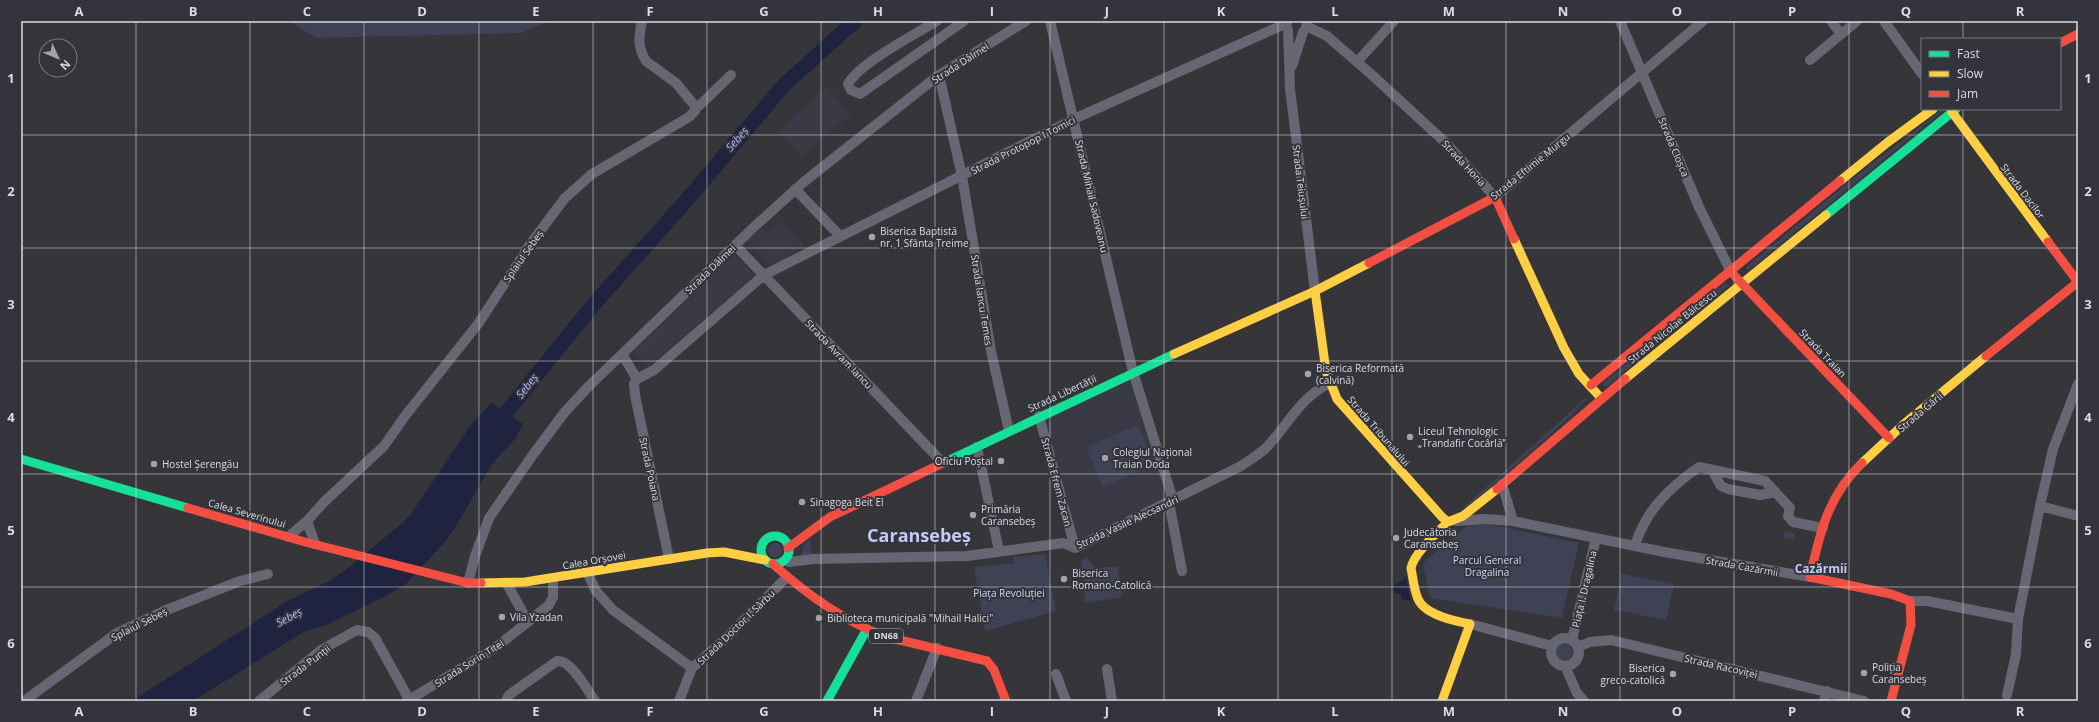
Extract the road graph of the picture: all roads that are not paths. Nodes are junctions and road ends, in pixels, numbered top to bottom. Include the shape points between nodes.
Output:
1 (642, 21) edge
2 (937, 21) edge
3 (964, 21) edge
4 (1026, 21) edge
5 (1050, 21) edge
6 (1394, 21) edge
7 (1620, 21) edge
8 (1703, 21) edge
9 (1831, 21) edge
10 (1857, 21) edge
11 (1884, 21) edge
12 (1288, 25) edge
13 (1305, 26) edge
14 (1841, 34) junction
15 (2078, 34) edge
16 (2061, 42) edge
17 (1810, 60) dead end
18 (1357, 62) junction
19 (1642, 72) junction
20 (1921, 73) edge
21 (730, 74) dead end
22 (1290, 74) junction
23 (939, 75) junction
24 (695, 108) junction
25 (1932, 110) edge
26 (1952, 110) edge
27 (1074, 119) junction
28 (962, 176) junction
29 (795, 189) junction
30 (1495, 197) junction
31 (840, 236) junction
32 (735, 246) junction
33 (1731, 272) junction
34 (764, 275) junction
35 (2078, 282) edge
36 (1741, 284) junction
37 (1315, 291) junction
38 (622, 354) junction
39 (1133, 372) junction
40 (638, 379) junction
41 (1330, 383) junction
42 (2078, 384) edge
43 (1591, 385) junction
44 (1601, 398) junction
45 (1039, 416) junction
46 (1009, 431) junction
47 (1889, 438) junction
48 (977, 447) junction
49 (21, 460) edge
50 (942, 463) junction
51 (1712, 470) junction
52 (1502, 484) junction
53 (1775, 492) junction
54 (1171, 501) junction
55 (2040, 506) junction
56 (2078, 516) edge
57 (307, 521) junction
58 (1513, 521) junction
59 (821, 522) junction
60 (1448, 522) junction
61 (799, 528) dead end
62 (1823, 528) junction
63 (788, 532) dead end
64 (288, 537) junction
65 (776, 537) junction
66 (1596, 538) junction
67 (765, 541) junction
68 (310, 543) junction
69 (755, 543) dead end
70 (743, 546) dead end
71 (1635, 546) junction
72 (1075, 548) junction
73 (999, 550) junction
74 (724, 552) junction
75 (788, 555) junction
76 (669, 559) junction
77 (769, 562) junction
78 (1182, 571) dead end
79 (587, 572) junction
80 (268, 574) dead end
81 (1810, 577) junction
82 (553, 578) junction
83 (790, 579) junction
84 (468, 583) junction
85 (507, 584) junction
86 (1910, 601) junction
87 (2018, 619) junction
88 (528, 622) junction
89 (1470, 624) junction
90 (867, 629) junction
91 (1575, 644) junction
92 (1552, 646) junction
93 (937, 648) junction
94 (1565, 666) junction
95 (692, 668) junction
96 (1108, 669) dead end
97 (1056, 674) dead end
98 (2007, 695) dead end
99 (1825, 696) edge
100 (24, 701) edge
101 (259, 701) edge
102 (409, 701) edge
103 (506, 701) edge
104 (595, 701) edge
105 (679, 701) edge
106 (827, 701) edge
107 (916, 701) edge
108 (1006, 701) edge
109 (1066, 701) edge
110 (1112, 701) edge
111 (1442, 701) edge
112 (1584, 701) edge
113 (1864, 701) edge
114 (1891, 701) edge

1 - 24 street via 639,44 646,61 686,94
2 - 3 street via 874,59 852,76 848,84 851,90 860,94
4 - 23 street, Strada Dâlmei
5 - 27 street, Strada Mihail Sadoveanu
6 - 18 street
7 - 19 street, Strada Cloșca
8 - 19 street, Strada Eftimie Murgu
9 - 14 street
10 - 14 street
11 - 20 street
12 - 13 street, Strada Horia via 1295,34
12 - 22 street, Strada Teiușului
12 - 27 street, Strada Protopop I Tomici
13 - 18 street, Strada Horia via 1327,36
13 - 22 street, Strada Teiușului
14 - 17 street
15 - 16 main road
18 - 30 street, Strada Horia via 1446,143
19 - 30 street, Strada Eftimie Murgu
19 - 33 street, Strada Cloșca via 1699,207
21 - 24 street, Splaiul Sebeș
22 - 37 street, Strada Teiușului via 1297,153
23 - 28 street, Strada Iancu Temes
23 - 29 street, Strada Dâlmei
24 - 57 street, Splaiul Sebeș via 689,117 592,174 565,198 531,243 474,330 384,446
25 - 33 main road, Strada Nicolae Bălcescu via 1888,142
26 - 35 main road, Strada Dacilor
26 - 36 main road, Strada Nicolae Bălcescu
27 - 28 street, Strada Protopop I Tomici
27 - 39 street, Strada Mihail Sadoveanu
28 - 31 street, Strada Protopop I Tomici
28 - 46 street, Strada Iancu Temes via 991,351
29 - 31 street
29 - 32 street, Strada Dâlmei
30 - 37 main road, Strada Eftimie Murgu
30 - 43 main road, Strada Horia via 1564,348 1579,374
31 - 34 street, Strada Protopop I Tomici
32 - 34 street, Strada Avram Iancu
32 - 38 street, Strada Dâlmei
33 - 36 main road, Strada Traian
33 - 43 main road, Strada Nicolae Bălcescu
34 - 40 street, Strada Protopop I Tomici via 654,370
34 - 50 street, Strada Avram Iancu
35 - 47 main road, Strada Gării
36 - 44 main road, Strada Nicolae Bălcescu
36 - 47 main road, Strada Traian
37 - 39 main road, Strada Libertății
37 - 41 main road, Strada Tribunalului
38 - 40 street
38 - 84 street, Strada Dâlmei via 564,413 499,502 482,533
39 - 45 main road, Strada Libertății
39 - 54 street, Strada Mihail Sadoveanu
40 - 76 street, Strada Poiana via 634,384 635,395
41 - 54 street, Strada Vasile Alecsandri via 1318,389 1300,405 1256,456 1227,475
41 - 60 main road, Strada Tribunalului via 1340,405
42 - 55 street via 2053,449
43 - 44 main road, Strada Horia
44 - 52 main road, Strada Nicolae Bălcescu
45 - 46 main road, Strada Libertății
45 - 72 street, Strada Efrem Zacan
46 - 48 main road, Strada Libertății
47 - 62 main road, Strada Gării via 1848,479 1836,495
48 - 50 main road, Strada Libertății
48 - 73 street
49 - 64 main road, Calea Severinului
50 - 59 main road, Strada Libertății
51 - 53 street via 1765,482
51 - 53 street via 1722,486 1728,489 1760,495
51 - 71 street via 1699,467 1662,499 1645,519
52 - 58 street
52 - 60 main road, Strada Nicolae Bălcescu via 1472,510
53 - 62 street via 1790,508 1788,516 1792,522
54 - 72 street, Strada Vasile Alecsandri
54 - 78 street, Strada Mihail Sadoveanu
55 - 56 street
55 - 87 street
57 - 64 street, Splaiul Sebeș
57 - 68 street
58 - 60 street, Strada Cazărmii via 1485,519
58 - 66 street, Strada Cazărmii
59 - 61 main road, Strada Libertății
59 - 75 main road, Strada Libertății
60 - 89 main road, Strada Nicolae Bălcescu via 1416,556 1411,568 1418,600 1431,612
62 - 81 main road, Strada Gării
63 - 65 main road
64 - 68 main road, Calea Severinului
65 - 67 main road
65 - 75 main road via 784,540
66 - 71 street, Strada Cazărmii
66 - 91 street, Piața I. Dragalina
67 - 69 main road
67 - 77 main road via 761,553
68 - 84 main road, Calea Severinului
70 - 74 main road, Calea Orșovei
71 - 81 street, Strada Cazărmii
72 - 73 street, Strada Vasile Alecsandri via 1063,543
73 - 75 street, Strada Vasile Alecsandri via 967,556 813,559
74 - 76 main road, Calea Orșovei
74 - 77 main road, Calea Orșovei
75 - 77 main road via 781,562
75 - 83 main road
76 - 79 main road, Calea Orșovei
77 - 83 main road, DN68
79 - 82 main road, Calea Orșovei
79 - 95 street via 596,591 613,610
80 - 100 street, Splaiul Sebeș via 240,580 117,633
81 - 86 main road, Strada Cazărmii via 1891,594
82 - 85 main road, Calea Orșovei
82 - 88 street, Strada Sorin Titel via 552,602
83 - 90 main road, DN68 via 826,605
83 - 95 street, Strada Doctor I. Sârbu
84 - 85 main road, Calea Orșovei
85 - 88 street
86 - 87 street, Strada Cazărmii via 1927,600
86 - 114 main road via 1911,625
87 - 98 street via 2016,654
88 - 102 street, Strada Sorin Titel via 495,648
89 - 92 street
89 - 111 main road
90 - 93 main road, DN68 via 887,637
90 - 106 main road
91 - 92 street, Strada Racoviței via 1568,638 1559,640
91 - 94 street via 1579,651 1577,660
91 - 99 street, Strada Racoviței via 1611,640
92 - 94 street via 1554,662
93 - 107 street
93 - 108 main road, DN68 via 978,658 990,664
94 - 112 street via 1577,693
95 - 105 street, Strada Doctor I. Sârbu
96 - 110 street
97 - 109 street
99 - 113 street, Strada Racoviței
101 - 102 street, Strada Punții via 321,650 357,630 368,632 375,638
103 - 104 street via 509,695 561,660 568,663

